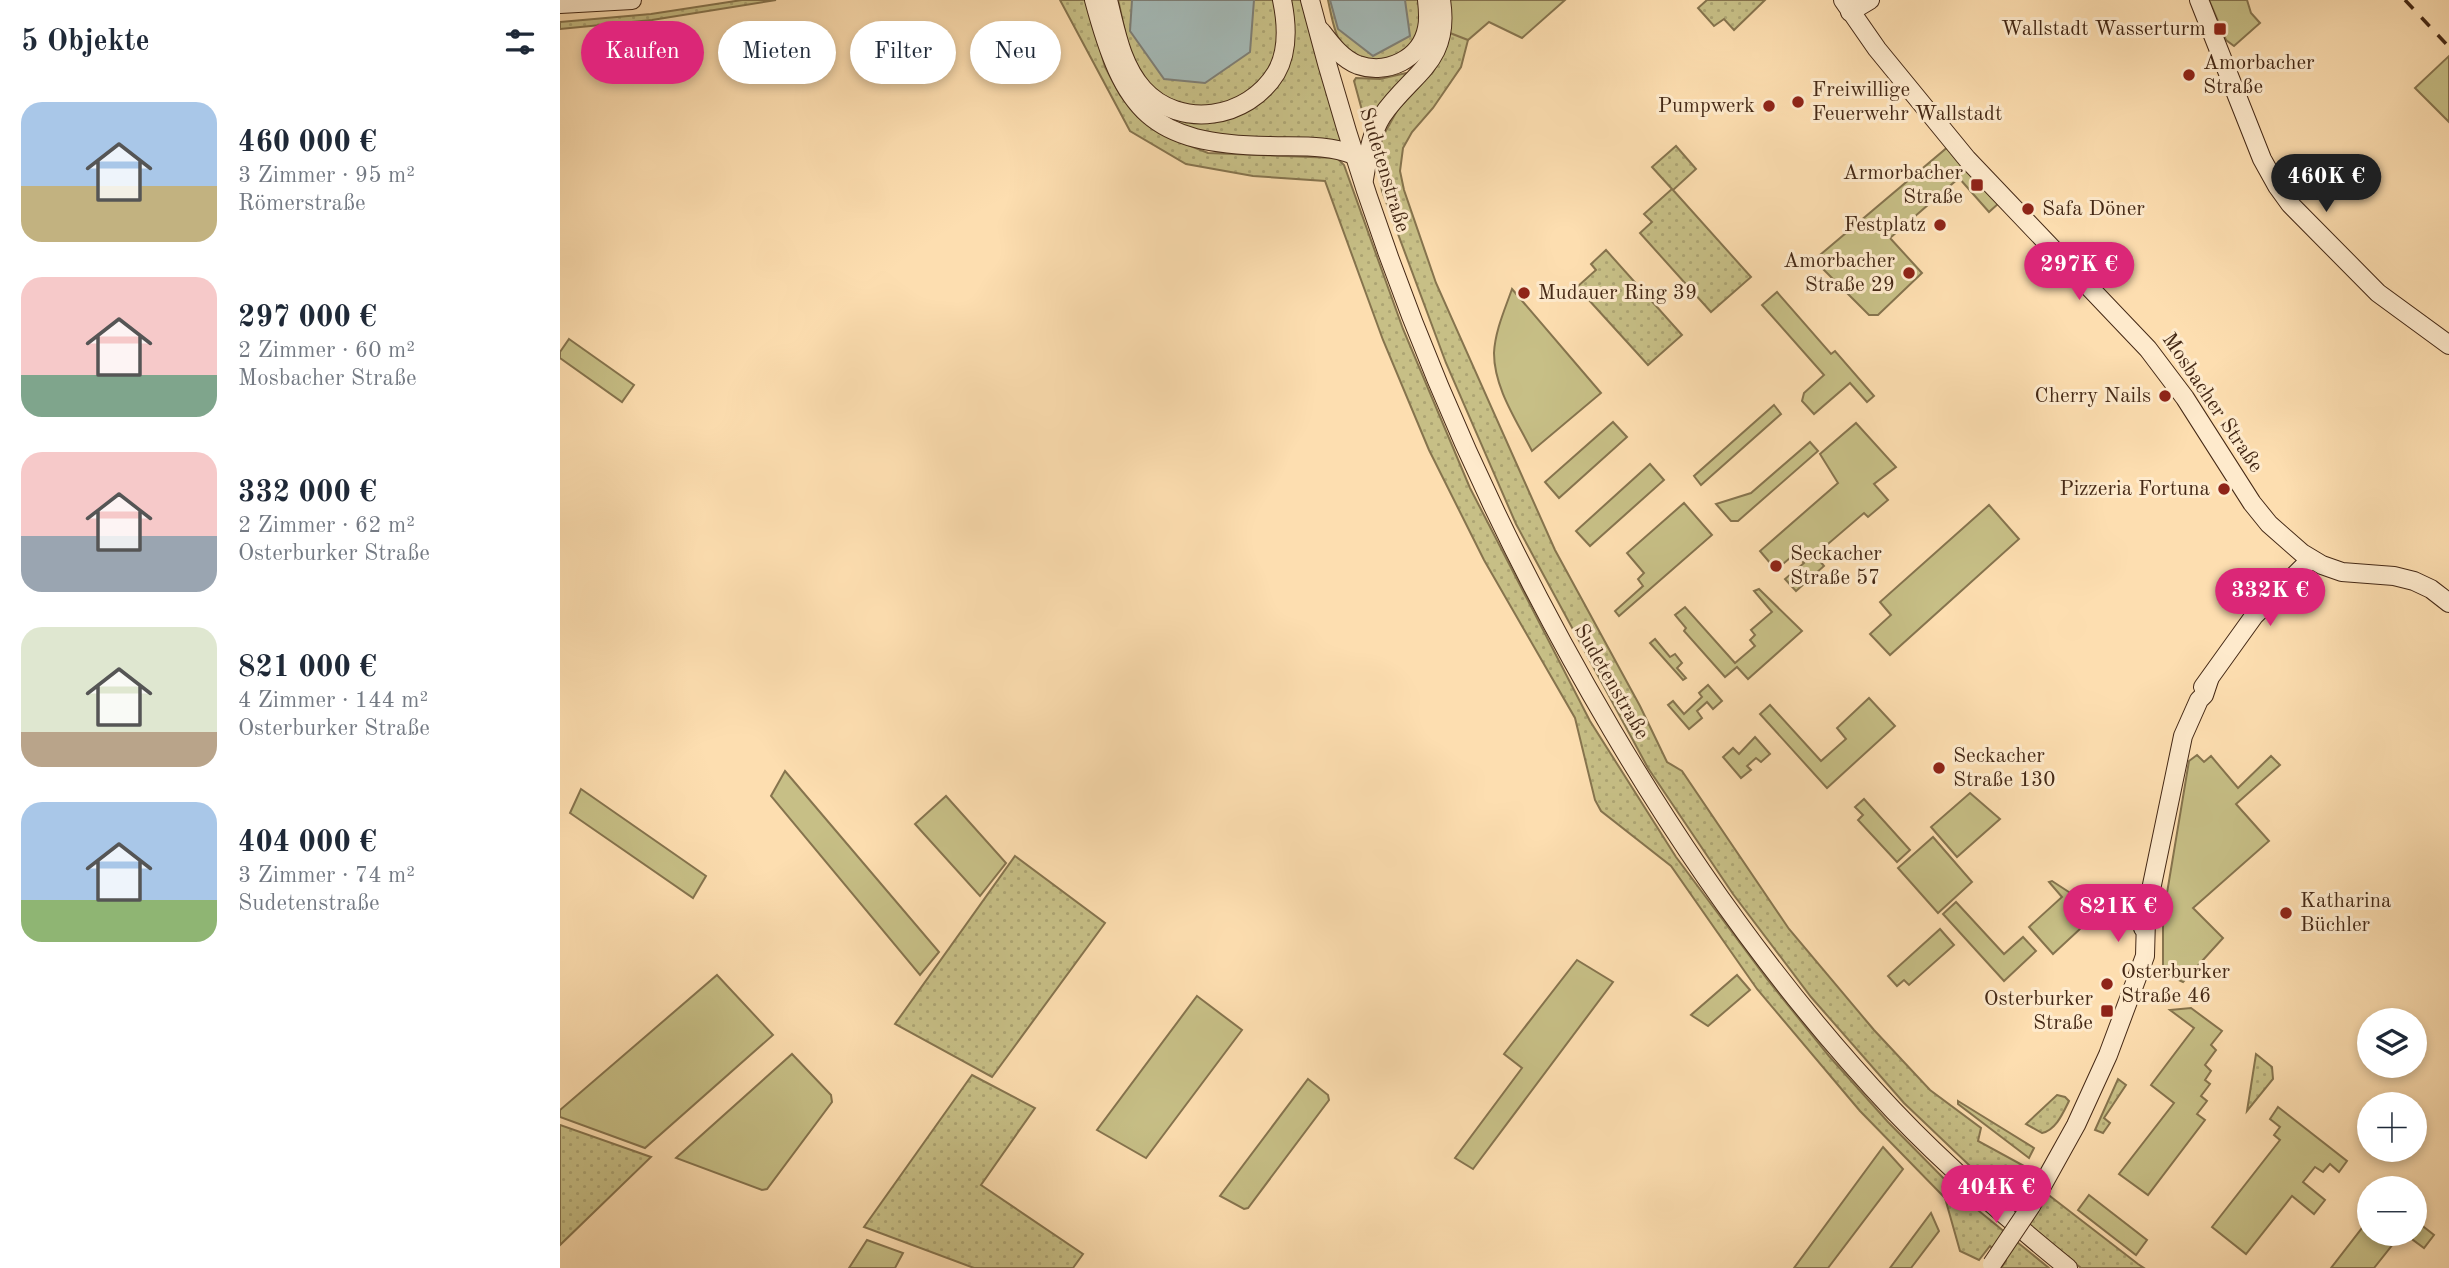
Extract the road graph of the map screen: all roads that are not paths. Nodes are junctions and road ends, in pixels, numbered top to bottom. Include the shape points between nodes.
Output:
1 (632, 0) edge
2 (1094, 0) edge
3 (1108, 0) edge
4 (1282, 0) edge
5 (1310, 0) edge
6 (1427, 0) edge
7 (1441, 0) edge
8 (1870, 0) edge
9 (2199, 0) edge
10 (1845, 2) edge
11 (560, 4) edge
12 (1317, 25) junction
13 (1354, 155) junction
14 (1363, 183) junction
15 (2449, 345) edge
16 (2311, 559) junction
17 (2449, 603) edge
18 (1991, 1266) edge
19 (2068, 1268) edge

1 - 11 main road
2 - 13 main road via 1114,66 1127,91 1170,130 1236,146 1332,148
3 - 4 main road via 1124,59 1144,90 1162,105 1201,115 1218,114 1252,100 1266,87 1282,59 1286,38
5 - 12 main road, Sudetenstraße
6 - 12 main road via 1424,38 1409,58 1393,66 1356,65 1340,54
7 - 14 main road via 1443,23 1435,54 1374,131
8 - 10 main road
9 - 15 main road via 2262,159 2290,204 2378,293
10 - 16 main road, Mosbacher Straße via 1915,98 1967,159 2148,349 2252,503 2286,541
12 - 13 main road, Sudetenstraße
13 - 14 main road, Sudetenstraße
14 - 19 main road, Sudetenstraße via 1406,309 1500,524 1568,656 1634,768 1743,930 1847,1060 1952,1168
16 - 17 main road, Mosbacher Straße via 2342,572 2414,581
16 - 18 main road, bridge via 2254,617 2199,692 2176,762 2135,954 2136,975 2105,1063 2031,1206

